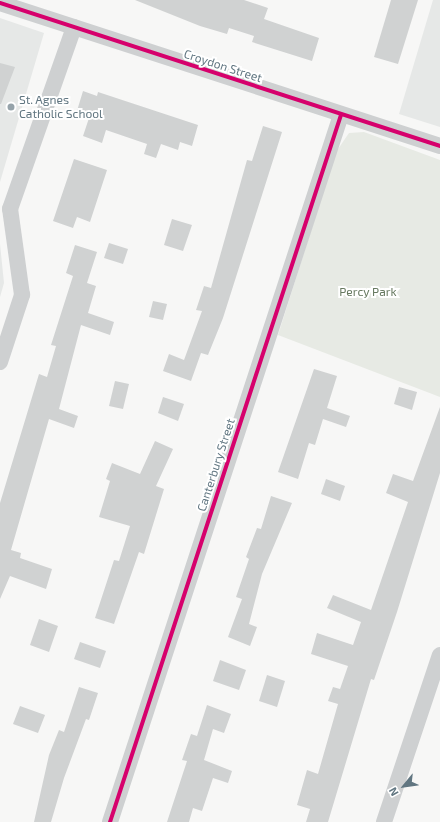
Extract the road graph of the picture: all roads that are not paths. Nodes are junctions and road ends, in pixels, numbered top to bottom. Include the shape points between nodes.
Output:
1 (0, 4) edge
2 (74, 27) junction
3 (341, 115) junction
4 (440, 146) edge
5 (0, 362) edge
6 (440, 655) edge
7 (110, 822) edge
8 (384, 822) edge

1 - 2 street, Croydon Street
2 - 3 street, Croydon Street
2 - 5 street via 10,209 22,295
3 - 4 street, Croydon Street
3 - 7 street, Canterbury Street
6 - 8 street

